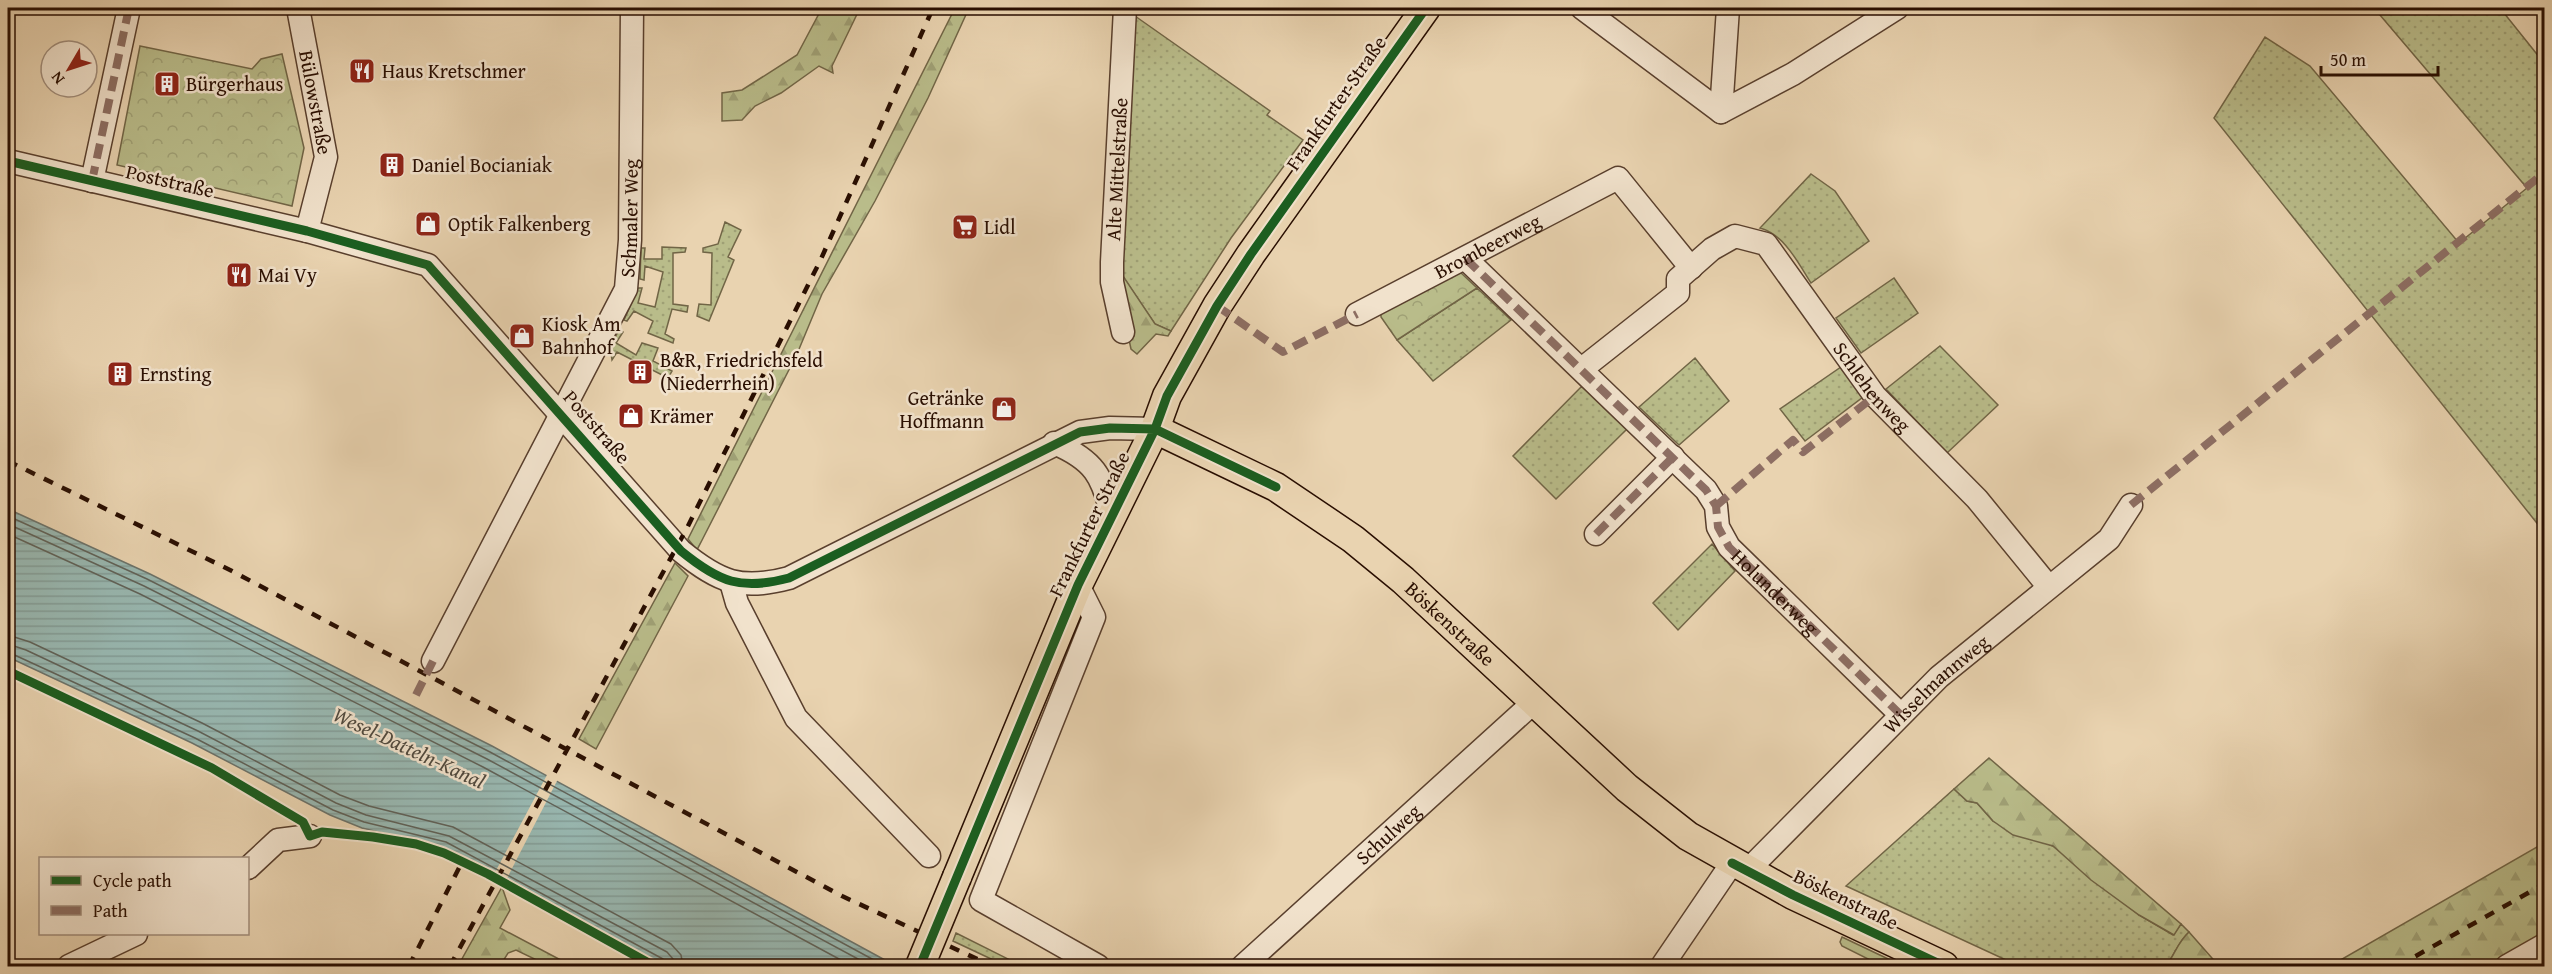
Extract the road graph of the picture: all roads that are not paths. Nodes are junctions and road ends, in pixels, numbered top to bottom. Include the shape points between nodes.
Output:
1 (129, 8) edge
2 (298, 8) edge
3 (632, 8) edge
4 (1125, 8) edge
5 (1426, 8) edge
6 (1582, 8) edge
7 (1728, 8) edge
8 (1897, 8) edge
9 (1721, 112) junction
10 (8, 161) edge
11 (92, 181) junction
12 (307, 231) junction
13 (1466, 259) junction
14 (1690, 268) junction
15 (1357, 314) dead end
16 (1124, 332) dead end
17 (1583, 368) junction
18 (562, 414) junction
19 (1155, 429) junction
20 (1054, 443) junction
21 (1673, 457) junction
22 (2131, 506) dead end
23 (1112, 517) junction
24 (1596, 534) dead end
25 (731, 582) junction
26 (1078, 585) junction
27 (2048, 586) junction
28 (434, 661) dead end
29 (1534, 702) junction
30 (1900, 714) junction
31 (310, 836) dead end
32 (928, 856) dead end
33 (249, 867) edge
34 (1740, 867) junction
35 (132, 935) edge
36 (2544, 945) edge
37 (69, 966) edge
38 (920, 966) edge
39 (1098, 966) edge
40 (1243, 966) edge
41 (1662, 966) edge
42 (1944, 966) edge
43 (2507, 966) edge

1 - 11 street
2 - 12 street, Bülowstraße via 326,157
3 - 18 street, Schmaler Weg via 628,281
4 - 16 street, Alte Mittelstraße via 1112,262 1112,282
5 - 19 main road, Frankfurter Straße via 1228,289 1167,396
6 - 9 street
7 - 9 street
8 - 9 street via 1793,74
10 - 11 street, Poststraße
11 - 12 street, Poststraße
12 - 18 street, Poststraße via 428,265
13 - 14 street, Brombeerweg via 1618,178
13 - 15 street, Brombeerweg
13 - 17 street, Holunderweg
14 - 17 street, Schlehenweg via 1678,279 1678,293
14 - 27 street, Schlehenweg via 1735,236 1766,244 1875,396 1977,498
17 - 21 street, Holunderweg
18 - 25 street, Poststraße via 681,551 707,572
18 - 28 street, Poststraße
19 - 20 street, Poststraße via 1080,432
19 - 23 main road, Frankfurter Straße
19 - 29 main road, Böskenstraße via 1276,487 1353,539
20 - 23 street via 1085,458 1097,472 1107,491
20 - 25 street, Poststraße via 789,578 766,584
21 - 24 street
21 - 30 street, Holunderweg via 1706,490 1716,506 1718,527 1729,547
22 - 27 street, Wisselmannweg via 2109,538
23 - 26 main road, Frankfurter Straße
25 - 32 street via 737,603 796,718
26 - 38 main road, Frankfurter Straße, bridge
26 - 39 street, Frankfurter Straße via 1094,617 981,900
27 - 30 street, Wisselmannweg
29 - 34 main road, Böskenstraße via 1627,788 1688,836
29 - 40 street, Schulweg
30 - 34 street, Wisselmannweg
31 - 33 street via 278,840
34 - 41 street, Wisselmannweg
34 - 42 main road, Böskenstraße
35 - 37 street
36 - 43 street

